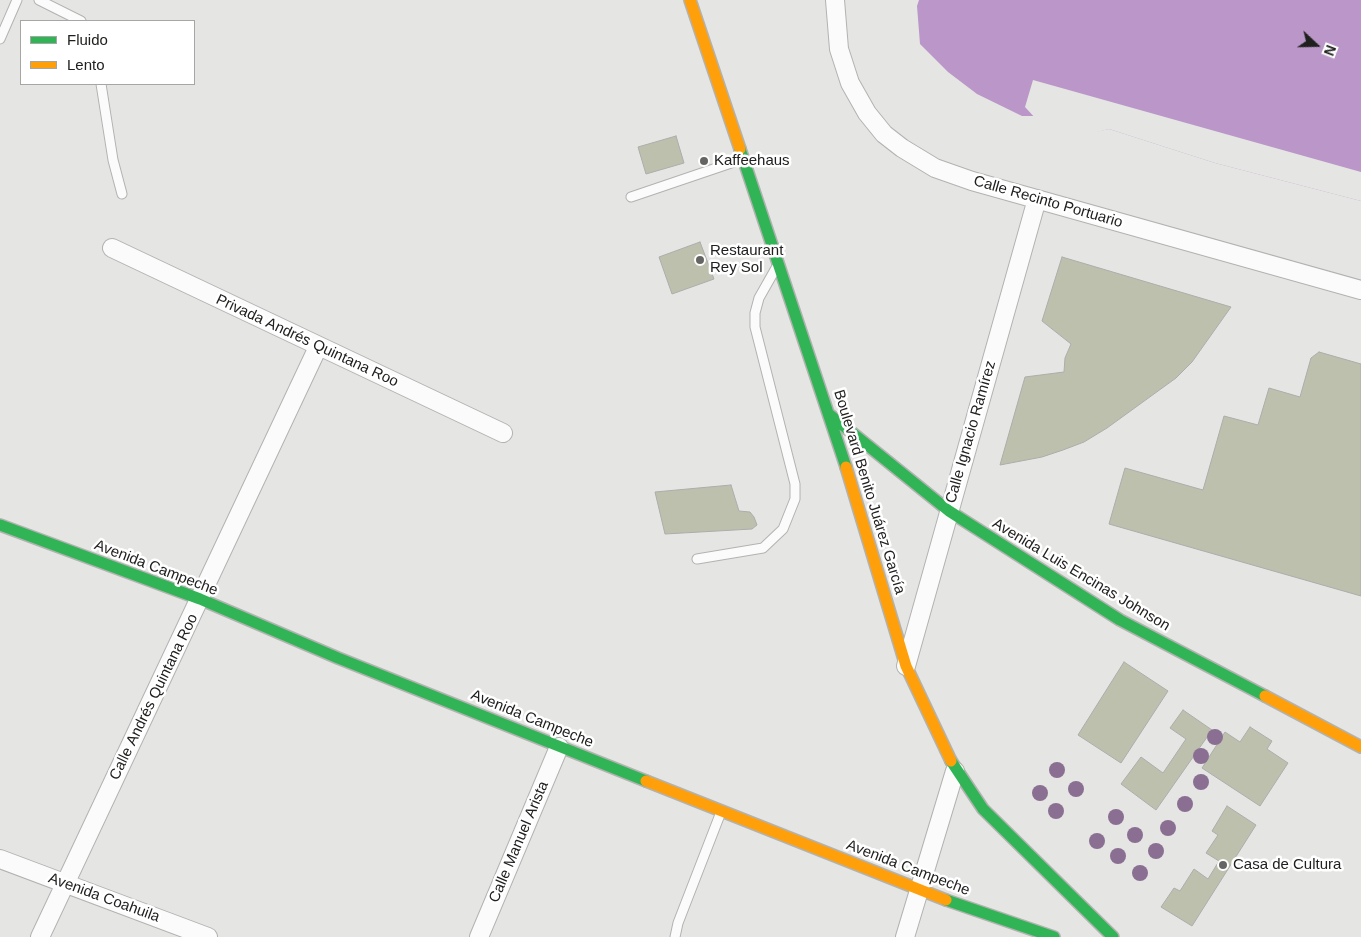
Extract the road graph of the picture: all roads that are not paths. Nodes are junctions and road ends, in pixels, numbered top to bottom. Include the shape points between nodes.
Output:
1 (17, 0) edge
2 (39, 0) edge
3 (690, 0) edge
4 (835, 0) edge
5 (79, 20) edge
6 (0, 39) edge
7 (101, 85) edge
8 (743, 159) junction
9 (122, 194) dead end
10 (631, 197) dead end
11 (1037, 199) junction
12 (112, 248) dead end
13 (778, 263) junction
14 (1361, 290) edge
15 (318, 347) junction
16 (830, 415) junction
17 (503, 433) dead end
18 (949, 511) junction
19 (0, 525) edge
20 (697, 559) dead end
21 (200, 600) junction
22 (906, 666) junction
23 (559, 746) junction
24 (1361, 747) edge
25 (956, 771) junction
26 (722, 812) junction
27 (0, 859) edge
28 (64, 884) junction
29 (918, 890) junction
30 (40, 937) edge
31 (208, 937) edge
32 (478, 937) edge
33 (675, 937) edge
34 (906, 937) edge
35 (1054, 937) edge
36 (1113, 937) edge

1 - 6 lane
2 - 5 lane
3 - 8 street, Boulevard Benito Juárez García
4 - 11 street, Calle Recinto Portuario via 839,49 850,84 884,134 935,168
7 - 9 lane
8 - 10 lane
8 - 13 street, Boulevard Benito Juárez García
11 - 14 street, Calle Recinto Portuario
11 - 18 street, Calle Ignacio Ramírez
12 - 15 street, Privada Andrés Quintana Roo
13 - 16 street, Boulevard Benito Juárez García
13 - 20 lane via 759,298 755,327 795,484 795,499 783,529 763,548
15 - 17 street, Privada Andrés Quintana Roo
15 - 21 street, Calle Andrés Quintana Roo
16 - 18 street, Avenida Luis Encinas Johnson
16 - 22 street, Boulevard Benito Juárez García
18 - 22 street, Calle Ignacio Ramírez
18 - 24 street, Avenida Luis Encinas Johnson via 1120,620
19 - 21 street, Avenida Campeche
21 - 23 street, Avenida Campeche
21 - 28 street, Calle Andrés Quintana Roo
22 - 25 street, Boulevard Benito Juárez García
23 - 26 street, Avenida Campeche
23 - 32 street, Calle Manuel Arista
25 - 29 street
25 - 36 street, Boulevard Benito Juárez García via 983,808
26 - 29 street, Avenida Campeche
26 - 33 lane
27 - 28 street, Avenida Coahuila
28 - 30 street, Calle Andrés Quintana Roo
28 - 31 street, Avenida Coahuila
29 - 34 street
29 - 35 street, Avenida Campeche

